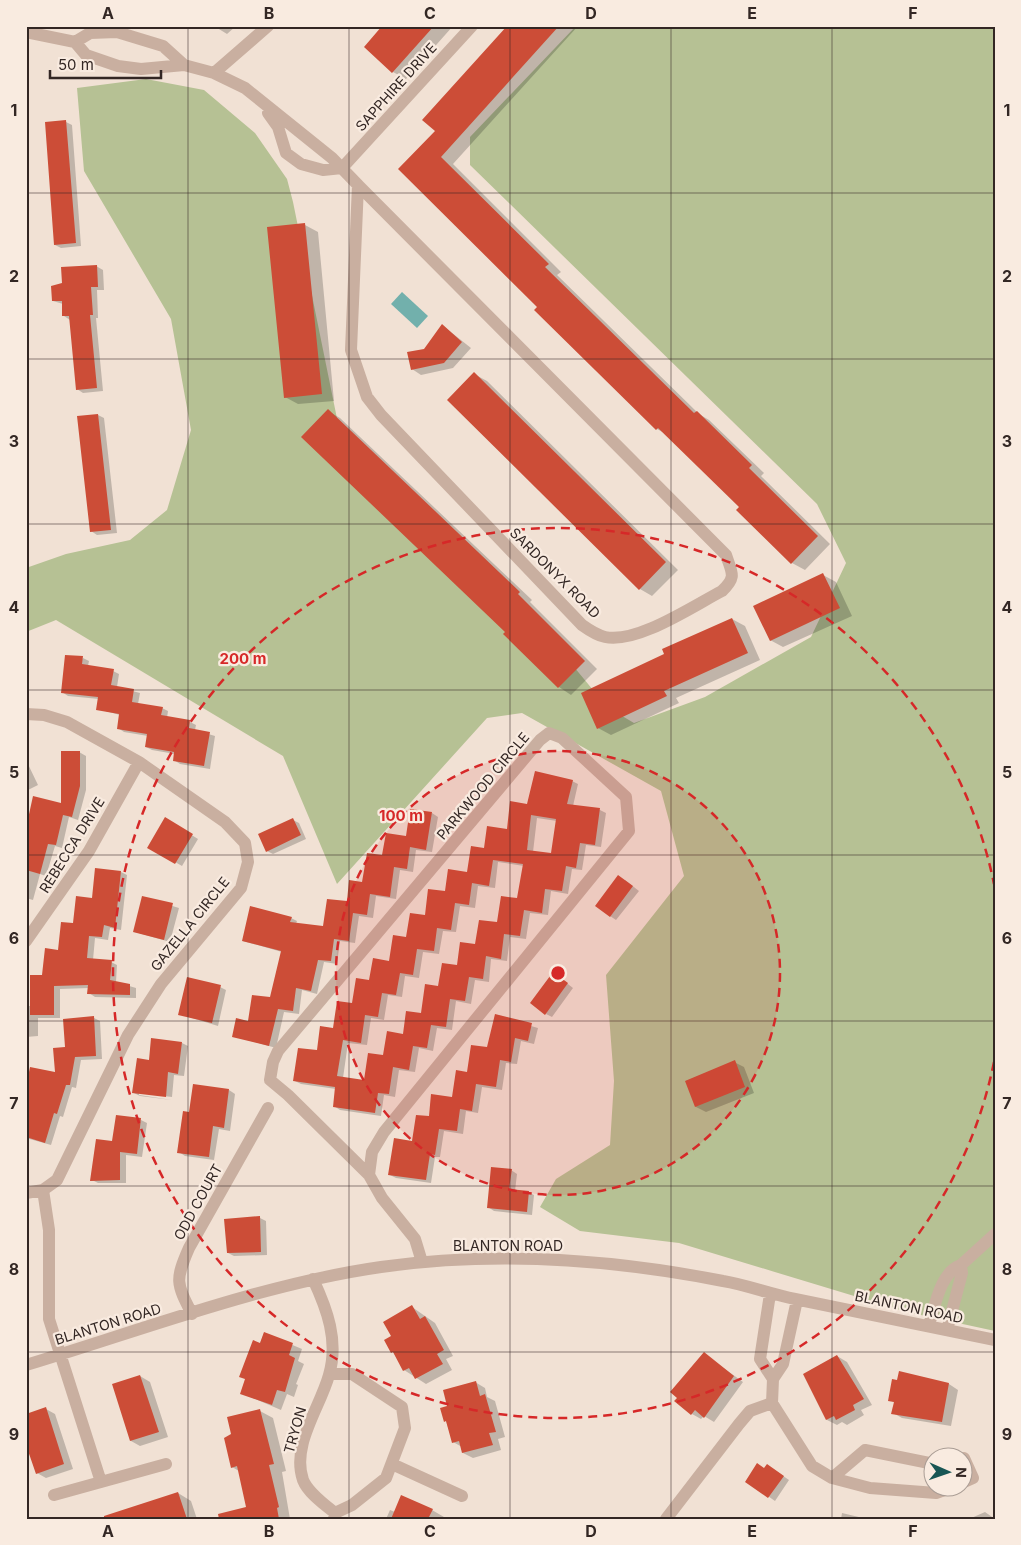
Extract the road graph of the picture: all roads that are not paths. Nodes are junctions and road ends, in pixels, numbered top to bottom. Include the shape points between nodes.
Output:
1 (268, 26) edge
2 (472, 26) edge
3 (26, 32) edge
4 (75, 42) junction
5 (184, 65) junction
6 (214, 73) junction
7 (263, 104) junction
8 (342, 168) junction
9 (358, 185) junction
10 (26, 714) edge
11 (139, 762) junction
12 (26, 941) edge
13 (268, 1108) dead end
14 (369, 1175) junction
15 (44, 1190) junction
16 (26, 1193) edge
17 (995, 1234) edge
18 (422, 1262) junction
19 (960, 1265) junction
20 (313, 1279) junction
21 (770, 1294) junction
22 (797, 1300) junction
23 (192, 1314) junction
24 (929, 1326) junction
25 (947, 1330) junction
26 (995, 1340) edge
27 (60, 1355) junction
28 (26, 1365) edge
29 (330, 1374) junction
30 (773, 1379) junction
31 (772, 1403) junction
32 (924, 1462) edge
33 (166, 1464) dead end
34 (392, 1464) junction
35 (832, 1478) junction
36 (101, 1482) junction
37 (924, 1492) edge
38 (54, 1495) dead end
39 (462, 1496) dead end
40 (334, 1516) edge
41 (666, 1519) edge

1 - 6 street
2 - 8 street, SAPPHIRE DRIVE
3 - 4 street, SARDONYX ROAD
4 - 5 street, SARDONYX ROAD via 86,55 118,66 141,69
4 - 5 street, SARDONYX ROAD via 90,33 117,32 163,46
5 - 6 street, SARDONYX ROAD
6 - 7 street, SARDONYX ROAD via 245,88
7 - 8 street, SARDONYX ROAD
7 - 8 street, SARDONYX ROAD via 278,127 286,153 301,164 322,170
8 - 9 street, SARDONYX ROAD
9 - 9 street, SARDONYX ROAD via 726,554 733,574 731,582 722,591 633,635 606,637 593,633 381,415 367,397 350,350
10 - 11 street, GAZELLA CIRCLE via 67,722
11 - 12 street, REBECCA DRIVE via 89,851
11 - 15 street, GAZELLA CIRCLE via 225,822 245,843 248,862 241,888 161,984 128,1035 57,1180
13 - 23 street, ODD COURT via 179,1271 179,1289
14 - 14 street, PARKWOOD CIRCLE via 372,1152 384,1132 629,831 626,797 562,738 549,733 540,740 278,1051 273,1062 270,1080
14 - 18 street, PARKWOOD CIRCLE via 382,1198 415,1239
15 - 16 street
15 - 27 street via 49,1230 49,1319
17 - 19 street
18 - 20 street, BLANTON ROAD
18 - 21 street, BLANTON ROAD via 481,1259 594,1263 725,1281
19 - 24 street via 947,1276
19 - 25 street via 962,1273
20 - 23 street, BLANTON ROAD
20 - 29 street, TRYON via 328,1312 333,1344
21 - 22 street, BLANTON ROAD
21 - 30 street via 760,1359
22 - 24 street, BLANTON ROAD
22 - 30 street via 783,1364
23 - 27 street, BLANTON ROAD
24 - 25 street, BLANTON ROAD
25 - 26 street, BLANTON ROAD
27 - 28 street, BLANTON ROAD
27 - 36 street
29 - 34 street via 352,1374 402,1407 405,1428
29 - 40 street, TRYON via 307,1432 300,1460 304,1482
30 - 31 street
31 - 35 street via 812,1466
31 - 41 street via 750,1411
32 - 35 street via 865,1450
33 - 36 street
34 - 39 street
34 - 40 street via 386,1478
35 - 37 street via 889,1491
36 - 38 street

